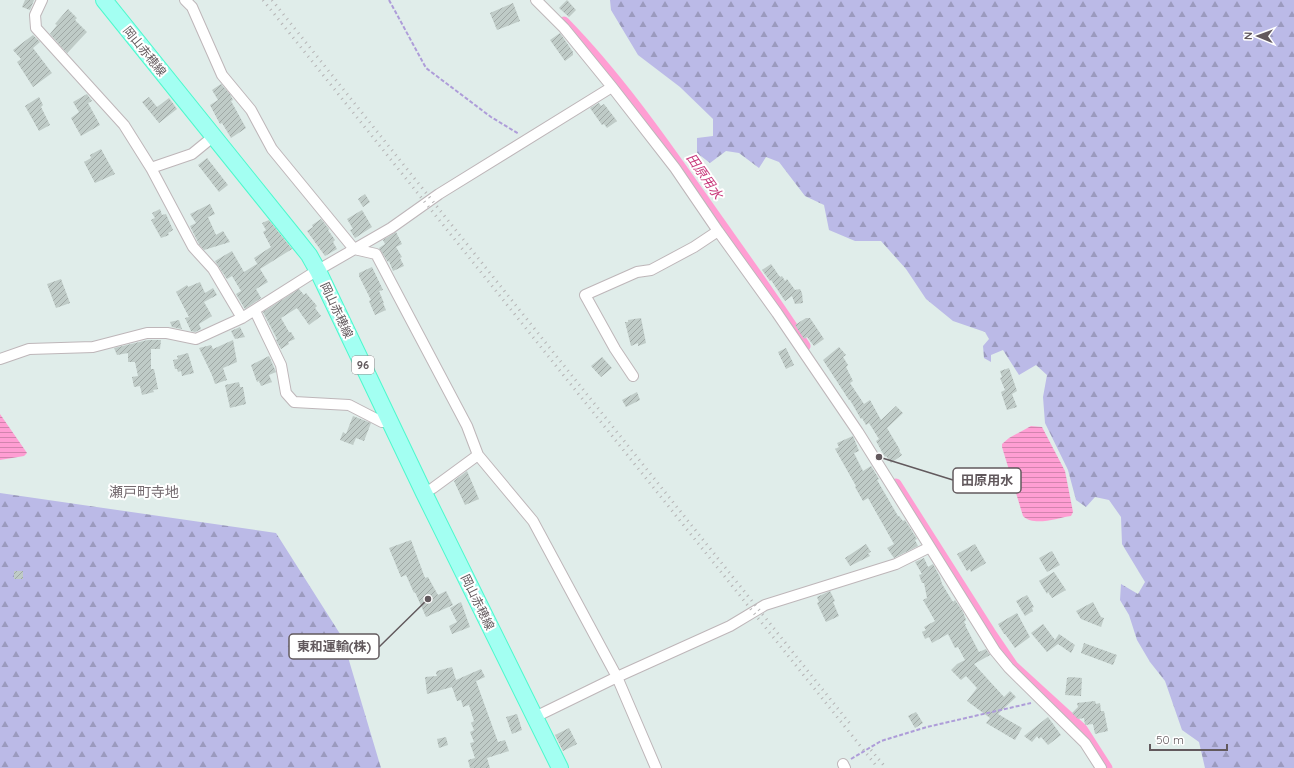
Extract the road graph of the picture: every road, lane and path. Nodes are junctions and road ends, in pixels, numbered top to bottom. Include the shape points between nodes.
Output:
1 (42, 0) edge
2 (104, 0) edge
3 (185, 0) edge
4 (389, 0) edge
5 (536, 0) edge
6 (612, 87) junction
7 (214, 136) junction
8 (524, 141) junction
9 (151, 168) junction
10 (718, 231) junction
11 (354, 249) junction
12 (318, 271) junction
13 (255, 311) junction
14 (242, 318) junction
15 (0, 359) edge
16 (633, 376) dead end
17 (390, 422) junction
18 (478, 455) junction
19 (424, 493) junction
20 (930, 547) junction
21 (617, 677) junction
22 (1042, 701) junction
23 (535, 717) junction
24 (844, 766) edge
25 (560, 768) edge
26 (656, 768) edge
27 (1101, 768) edge

1 - 9 street via 35,15 36,28 124,125
2 - 7 main road, 岡山赤穂線 / 96
3 - 11 street via 192,8 222,75 251,110 272,149
4 - 8 path via 426,68 491,117 518,133
5 - 6 street via 564,28
6 - 8 street
6 - 10 street via 675,168
7 - 9 street via 192,154
7 - 12 main road, 岡山赤穂線 / 96 via 309,255
8 - 11 street via 439,194 391,228
9 - 14 street via 193,247 213,269
10 - 16 street via 651,270 637,272 586,295 615,349
10 - 20 street via 858,432
11 - 12 street
11 - 18 street via 376,254 467,426
12 - 13 street
12 - 17 main road, 岡山赤穂線 / 96
13 - 14 street
13 - 17 street via 281,365 286,393 294,402 349,405 382,422
14 - 15 street via 196,339 167,333 147,333 93,347 29,349
17 - 19 main road, 岡山赤穂線 / 96
18 - 19 street
18 - 21 street via 533,521
19 - 23 main road, 岡山赤穂線 / 96
20 - 21 street via 896,564 765,605 730,626
20 - 22 street via 995,651
21 - 23 street
21 - 26 street
22 - 24 path via 927,727 881,741
22 - 27 street via 1085,743
23 - 25 main road, 岡山赤穂線 / 96

